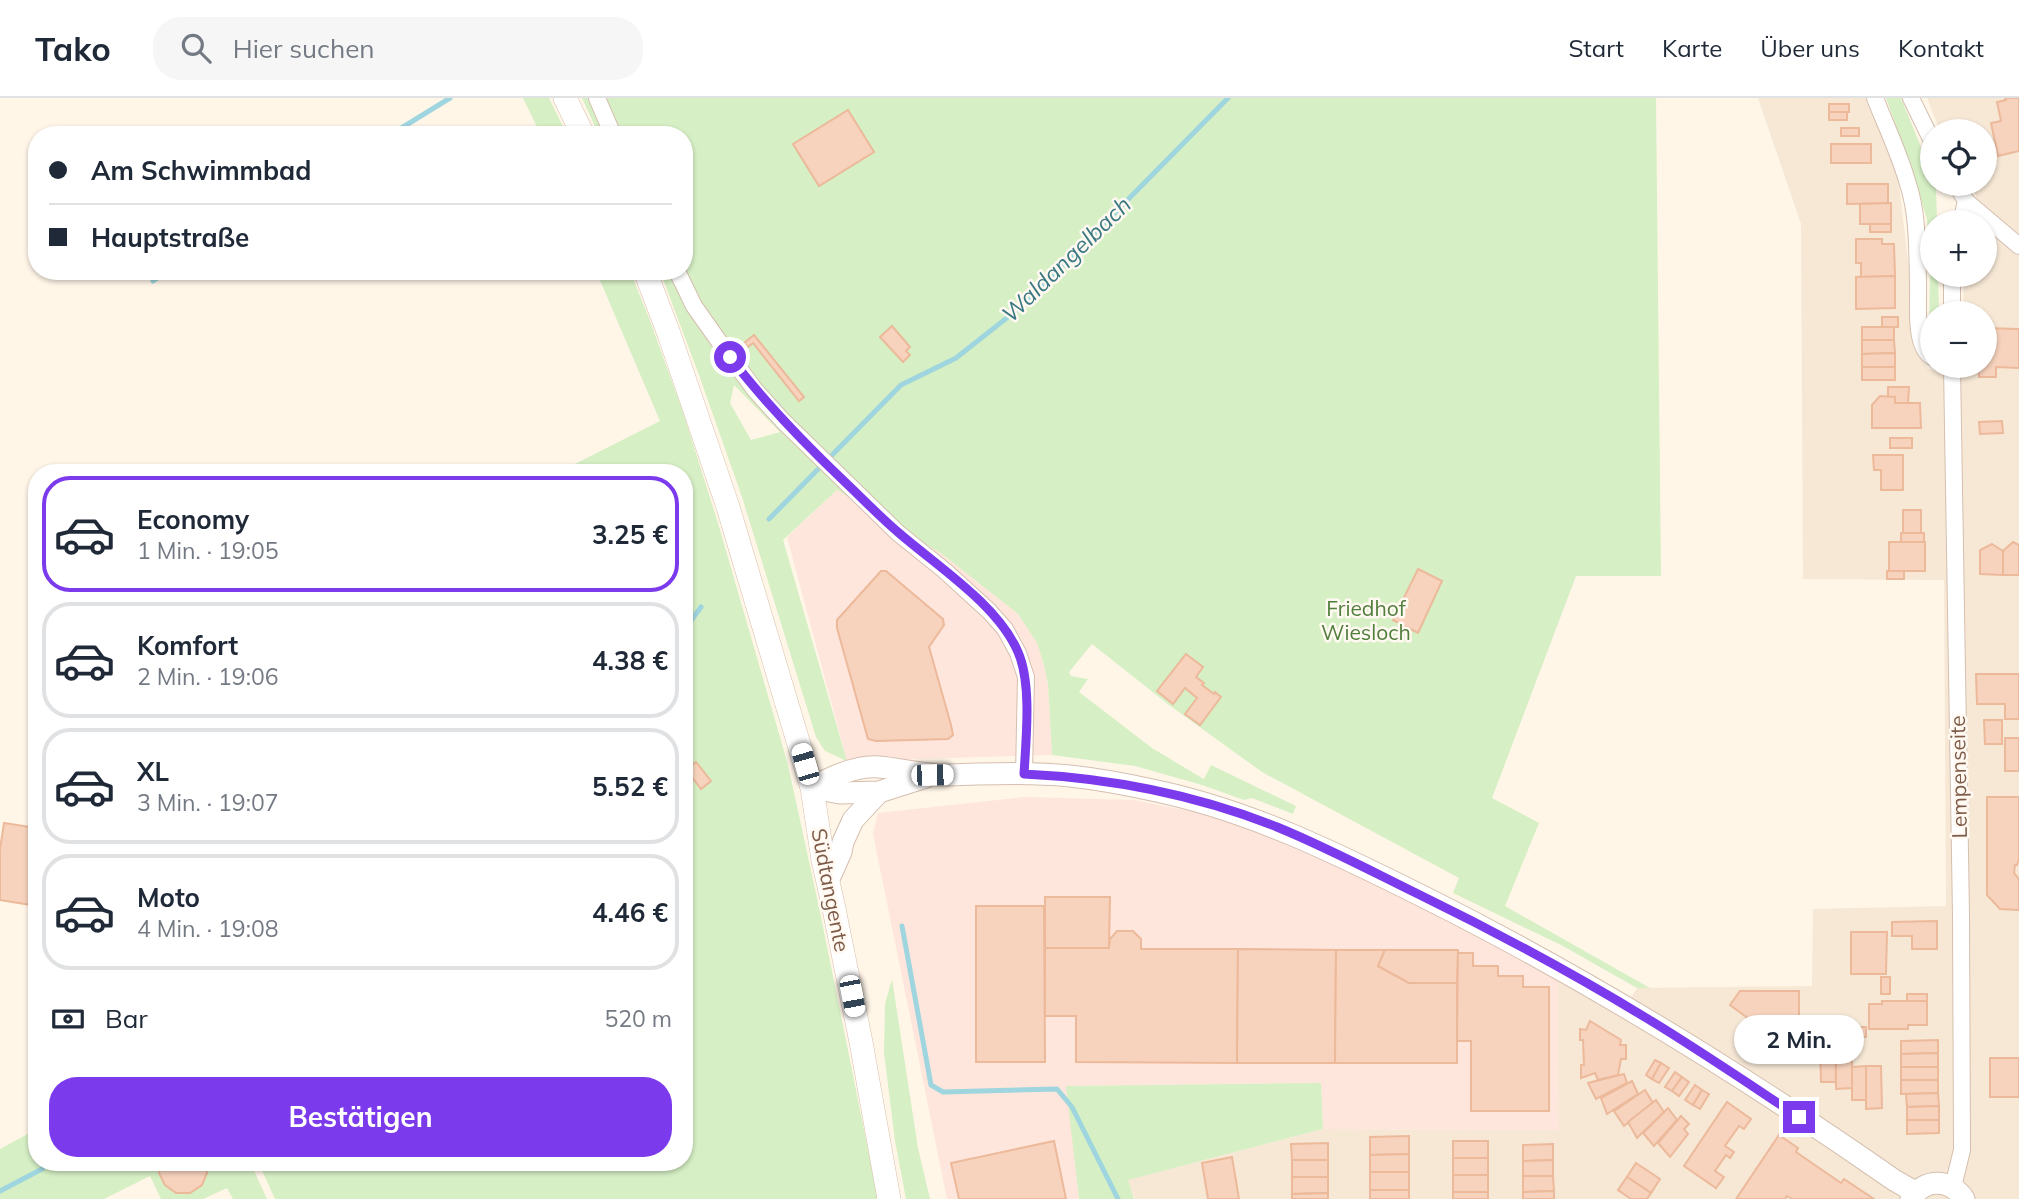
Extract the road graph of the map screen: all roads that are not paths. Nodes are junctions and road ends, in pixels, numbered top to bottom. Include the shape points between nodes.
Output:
1 (565, 98) edge
2 (597, 98) edge
3 (1875, 98) edge
4 (1912, 98) edge
5 (1922, 119) edge
6 (579, 126) edge
7 (610, 126) edge
8 (1963, 196) edge
9 (1966, 201) junction
10 (1964, 210) edge
11 (2019, 246) edge
12 (648, 280) edge
13 (681, 280) edge
14 (1920, 336) edge
15 (1952, 378) edge
16 (1024, 774) junction
17 (932, 775) junction
18 (812, 788) junction
19 (878, 792) junction
20 (828, 881) junction
21 (1959, 1193) edge
22 (1913, 1195) edge
23 (890, 1199) edge

1 - 6 main road
2 - 7 street
3 - 14 street via 1909,184
4 - 5 street
8 - 9 street
9 - 10 street
9 - 11 street
12 - 18 main road, Südtangente via 728,507
13 - 16 street via 694,306 755,390 812,451 1005,629 1026,677
15 - 21 street, Lempenseite via 1960,861
16 - 17 street
16 - 22 street via 1069,776 1154,790 1275,826 1343,856 1613,998
17 - 18 street via 875,766 835,774
17 - 19 street
18 - 19 street
18 - 20 main road, Südtangente
19 - 20 street via 853,820
20 - 23 main road, Südtangente
21 - 22 street via 1938,1182

